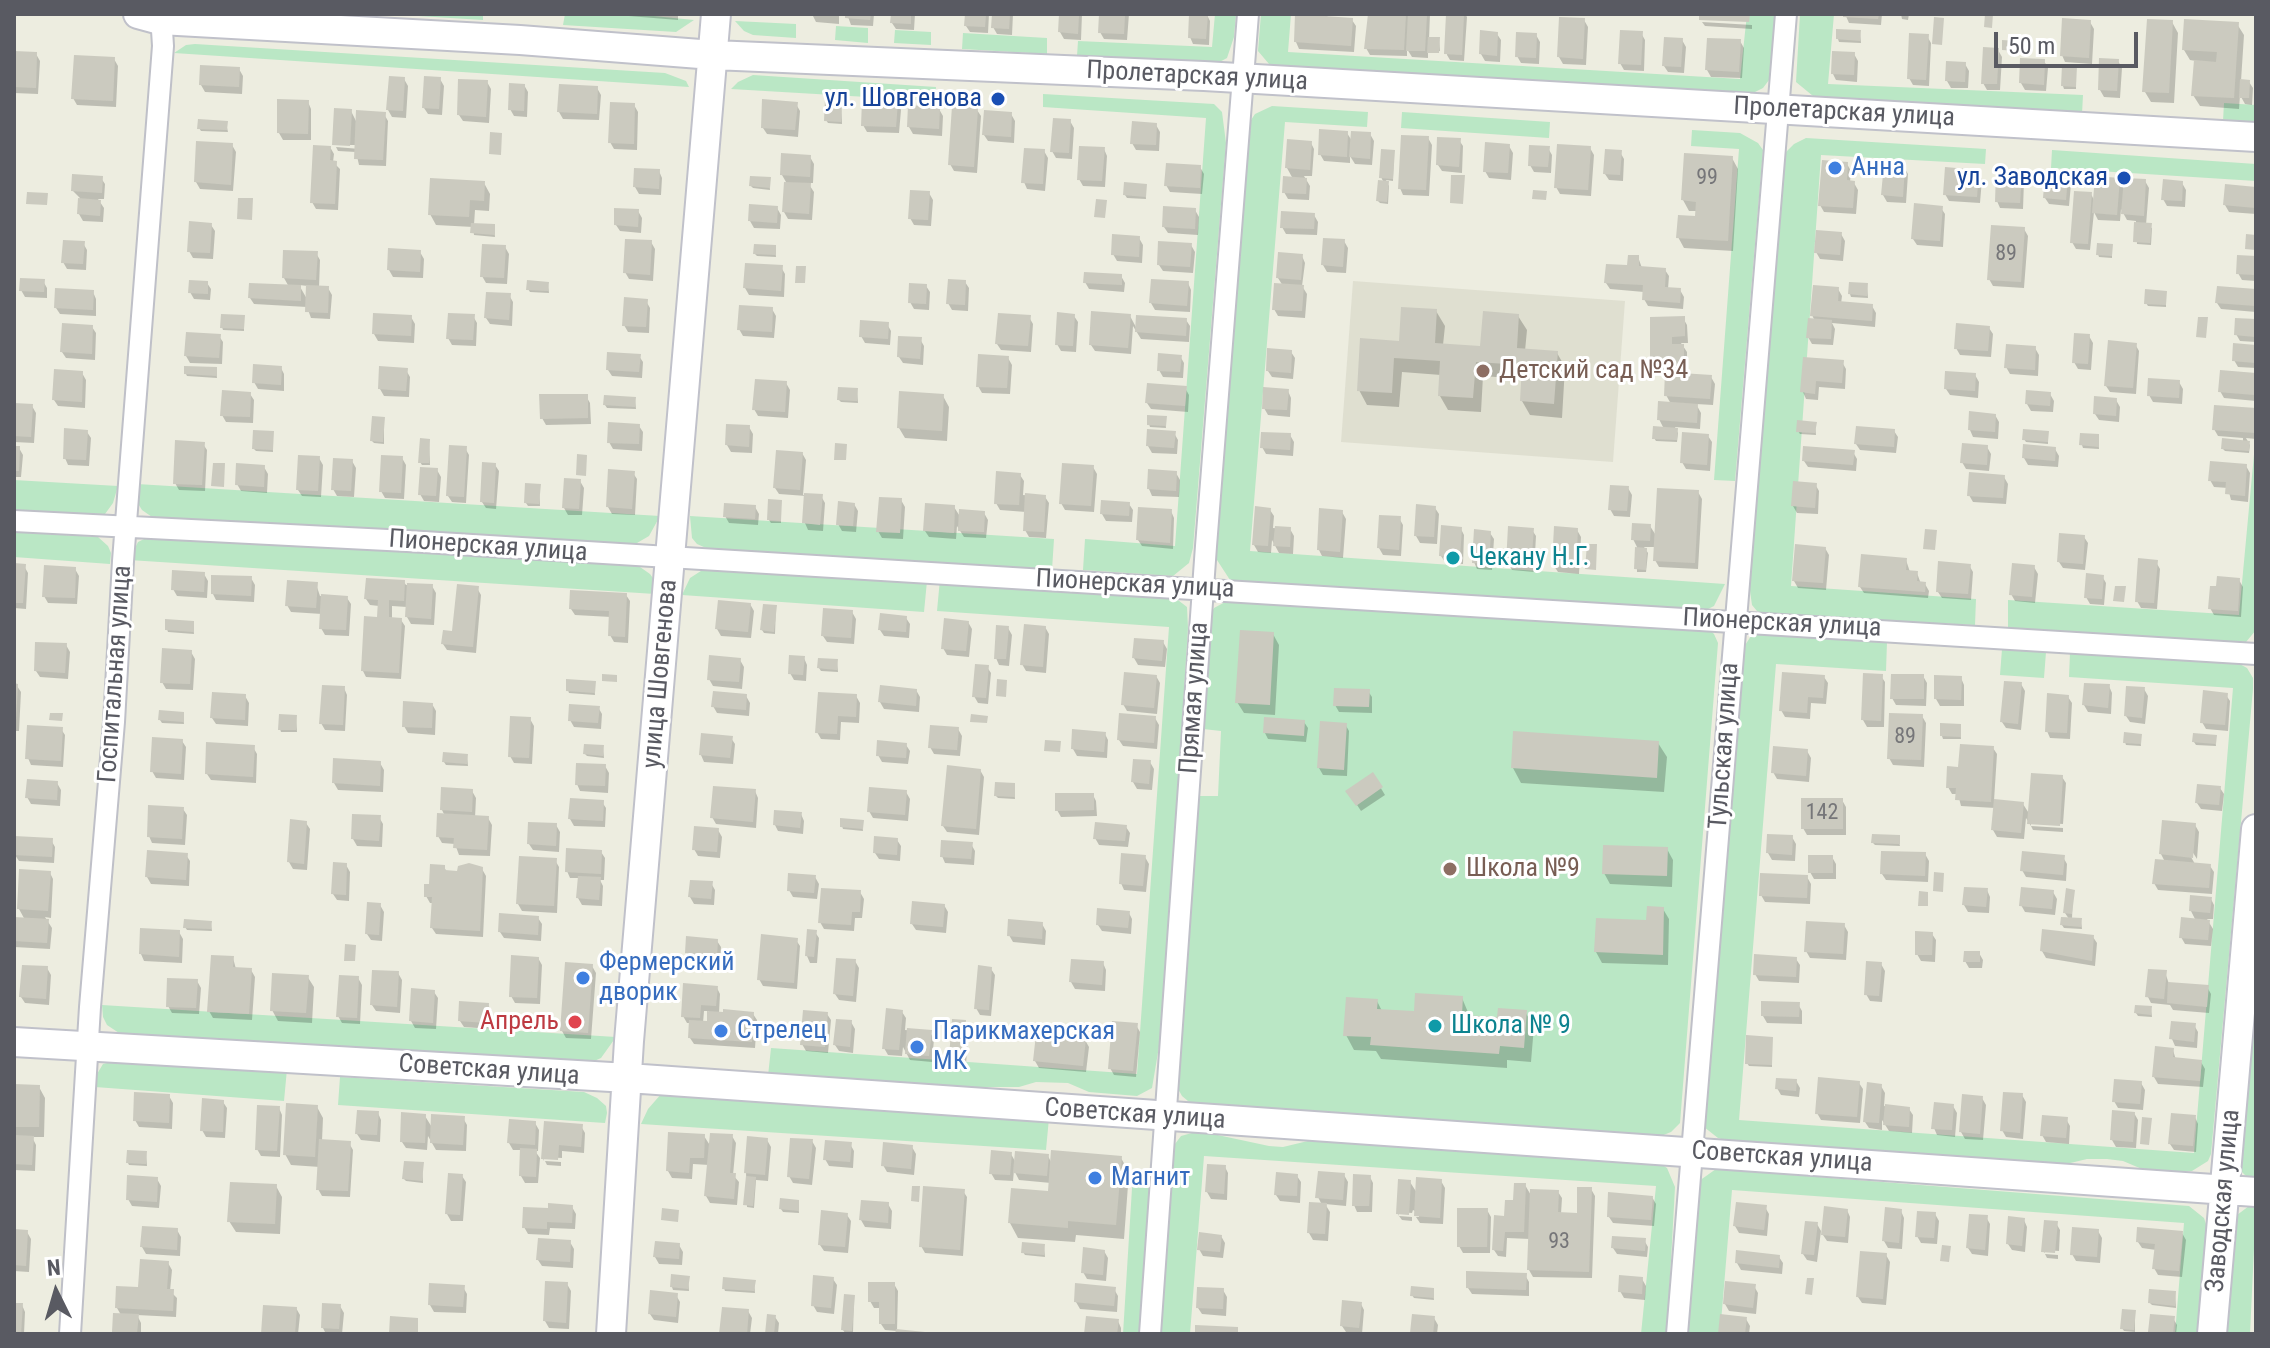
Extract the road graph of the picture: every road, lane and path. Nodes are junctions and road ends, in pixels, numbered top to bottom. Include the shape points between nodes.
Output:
1 (716, 14) edge
2 (1248, 14) edge
3 (1786, 14) edge
4 (153, 16) edge
5 (713, 55) junction
6 (1242, 79) junction
7 (1778, 109) junction
8 (2256, 137) edge
9 (14, 521) edge
10 (125, 527) junction
11 (672, 557) junction
12 (1203, 590) junction
13 (1735, 620) junction
14 (2256, 654) edge
15 (2256, 829) edge
16 (14, 1042) edge
17 (87, 1046) junction
18 (628, 1078) junction
19 (1164, 1117) junction
20 (1692, 1152) junction
21 (2224, 1190) junction
22 (2256, 1192) edge
23 (70, 1334) edge
24 (611, 1334) edge
25 (1150, 1334) edge
26 (1677, 1334) edge
27 (2212, 1334) edge

1 - 5 street, улица Шовгенова
2 - 6 street, Прямая улица
3 - 7 street, Тульская улица
4 - 5 street, Пролетарская улица
4 - 10 street, Госпитальная улица via 163,46
5 - 6 street, Пролетарская улица
5 - 11 street, улица Шовгенова
6 - 7 street, Пролетарская улица
6 - 12 street, Прямая улица
7 - 8 street, Пролетарская улица
7 - 13 street, Тульская улица
9 - 10 street, Пионерская улица
10 - 11 street, Пионерская улица
10 - 17 street, Госпитальная улица
11 - 12 street, Пионерская улица
11 - 18 street, улица Шовгенова
12 - 13 street, Пионерская улица
12 - 19 street, Прямая улица
13 - 14 street, Пионерская улица
13 - 20 street, Тульская улица
15 - 21 street, Заводская улица
16 - 17 street, Советская улица
17 - 18 street, Советская улица
17 - 23 street, Госпитальная улица
18 - 19 street, Советская улица
18 - 24 street, улица Шовгенова
19 - 20 street, Советская улица
19 - 25 street, Прямая улица
20 - 21 street, Советская улица
20 - 26 street, Тульская улица
21 - 22 street, Советская улица
21 - 27 street, Заводская улица

